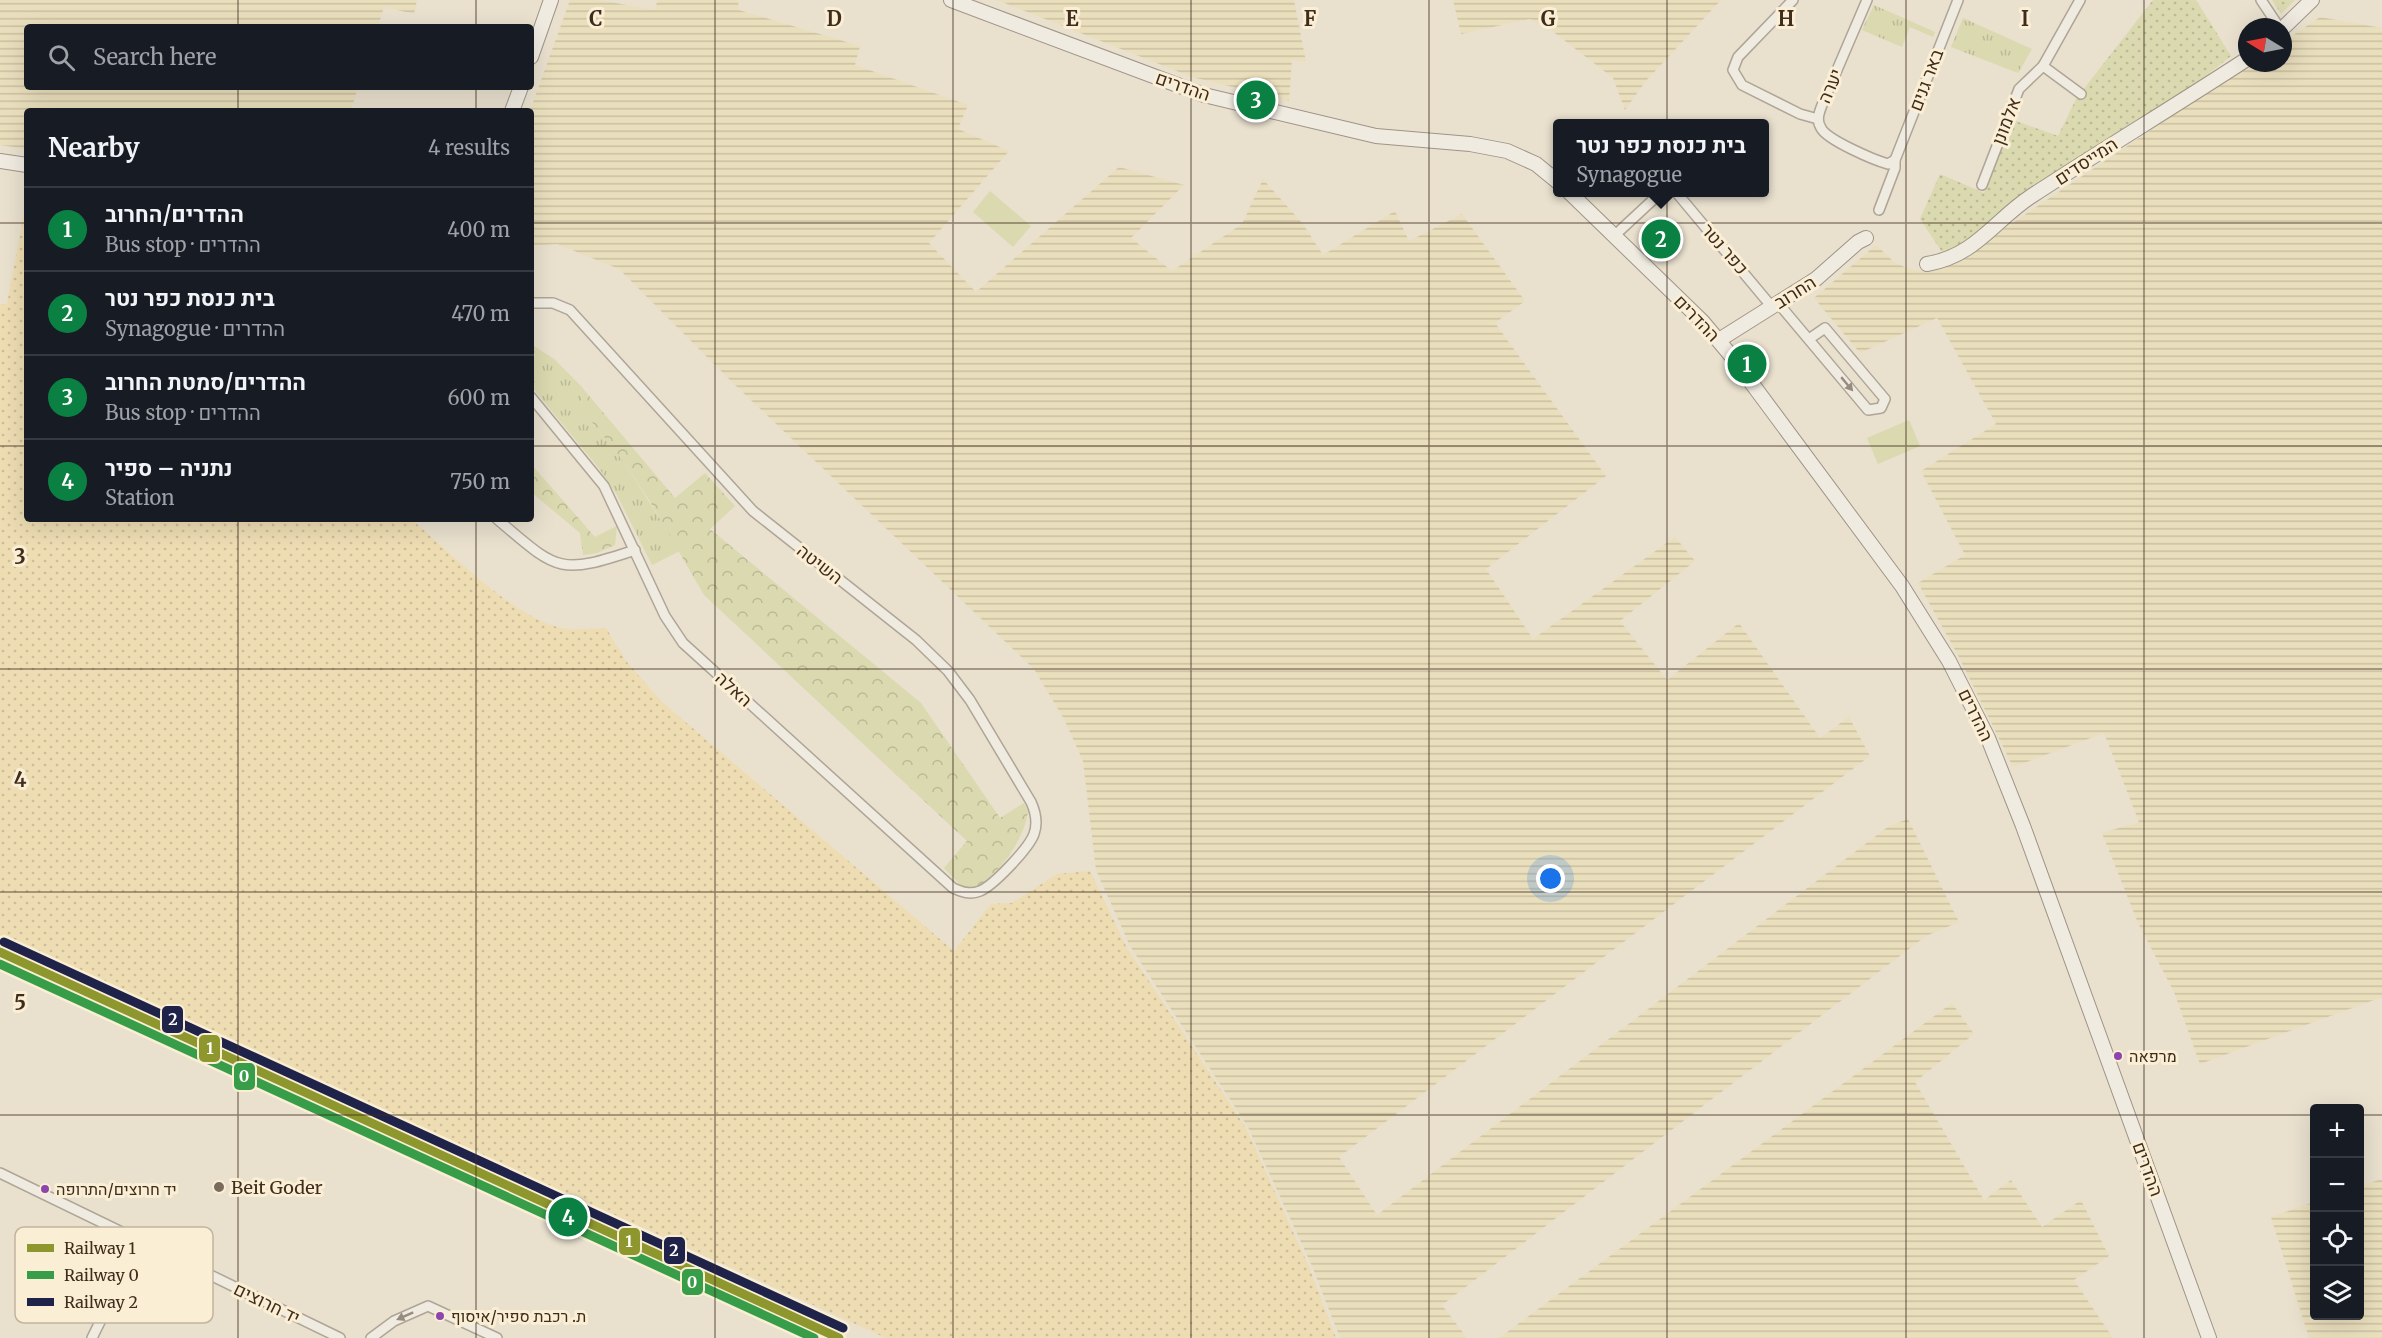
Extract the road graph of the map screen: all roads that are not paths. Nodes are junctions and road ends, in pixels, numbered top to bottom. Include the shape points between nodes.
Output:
1 (551, 0) edge
2 (951, 0) edge
3 (1793, 0) edge
4 (1867, 0) edge
5 (1958, 0) edge
6 (2080, 0) edge
7 (2261, 0) edge
8 (2312, 0) edge
9 (2274, 18) edge
10 (2292, 18) edge
11 (534, 48) edge
12 (2238, 64) edge
13 (2043, 66) junction
14 (519, 90) edge
15 (2081, 94) dead end
16 (513, 108) edge
17 (1818, 119) junction
18 (1895, 160) junction
19 (0, 161) edge
20 (24, 165) edge
21 (1553, 179) edge
22 (1982, 185) dead end
23 (1574, 197) edge
24 (1656, 197) dead end
25 (1680, 197) edge
26 (1880, 210) dead end
27 (1614, 236) junction
28 (1866, 238) dead end
29 (1928, 264) dead end
30 (534, 303) edge
31 (1775, 305) junction
32 (1809, 339) junction
33 (1719, 340) junction
34 (534, 401) edge
35 (500, 522) edge
36 (635, 550) junction
37 (1007, 868) joint
38 (0, 1173) edge
39 (111, 1227) edge
40 (213, 1276) edge
41 (99, 1323) edge
42 (92, 1338) edge
43 (340, 1338) edge
44 (371, 1338) edge
45 (497, 1338) edge
46 (2209, 1338) edge

1 - 11 main road
2 - 21 main road, ההדרים via 1204,94 1376,136 1508,151 1536,164
3 - 17 street via 1738,57 1733,70 1742,85
4 - 17 street, יערה
5 - 18 street, באר גנים
6 - 13 street, אלמונן
7 - 9 street
8 - 10 main road
12 - 29 main road, המייסדים via 2027,200 1977,242
13 - 15 street
13 - 22 street, אלמונן via 2019,89
14 - 16 main road
17 - 18 street, יערה via 1822,131 1847,145 1881,162
18 - 26 street, באר גנים
19 - 20 main road
23 - 27 main road, ההדרים
24 - 27 street
25 - 31 street, כפר נטר
27 - 33 main road, ההדרים
28 - 31 main road, החרוב via 1816,279
30 - 37 street, השיטה via 553,303 570,310 753,511 916,640 959,683 1035,810 1033,837
31 - 32 street, כפר נטר
31 - 33 main road, החרוב
32 -> 32 street, כפר נטר via 1869,410 1881,408 1885,399 1824,328
33 - 46 main road, ההדרים via 1902,585 1949,661 1988,738 2040,870
34 - 36 street, האלה via 604,486
35 - 36 street via 537,554 566,565 593,564
36 - 37 street, האלה via 665,616 683,643 947,882 961,892 979,892
38 - 39 street, יד חרוצים
40 - 43 street, יד חרוצים
41 - 42 street
45 -> 44 street via 428,1306 394,1321

